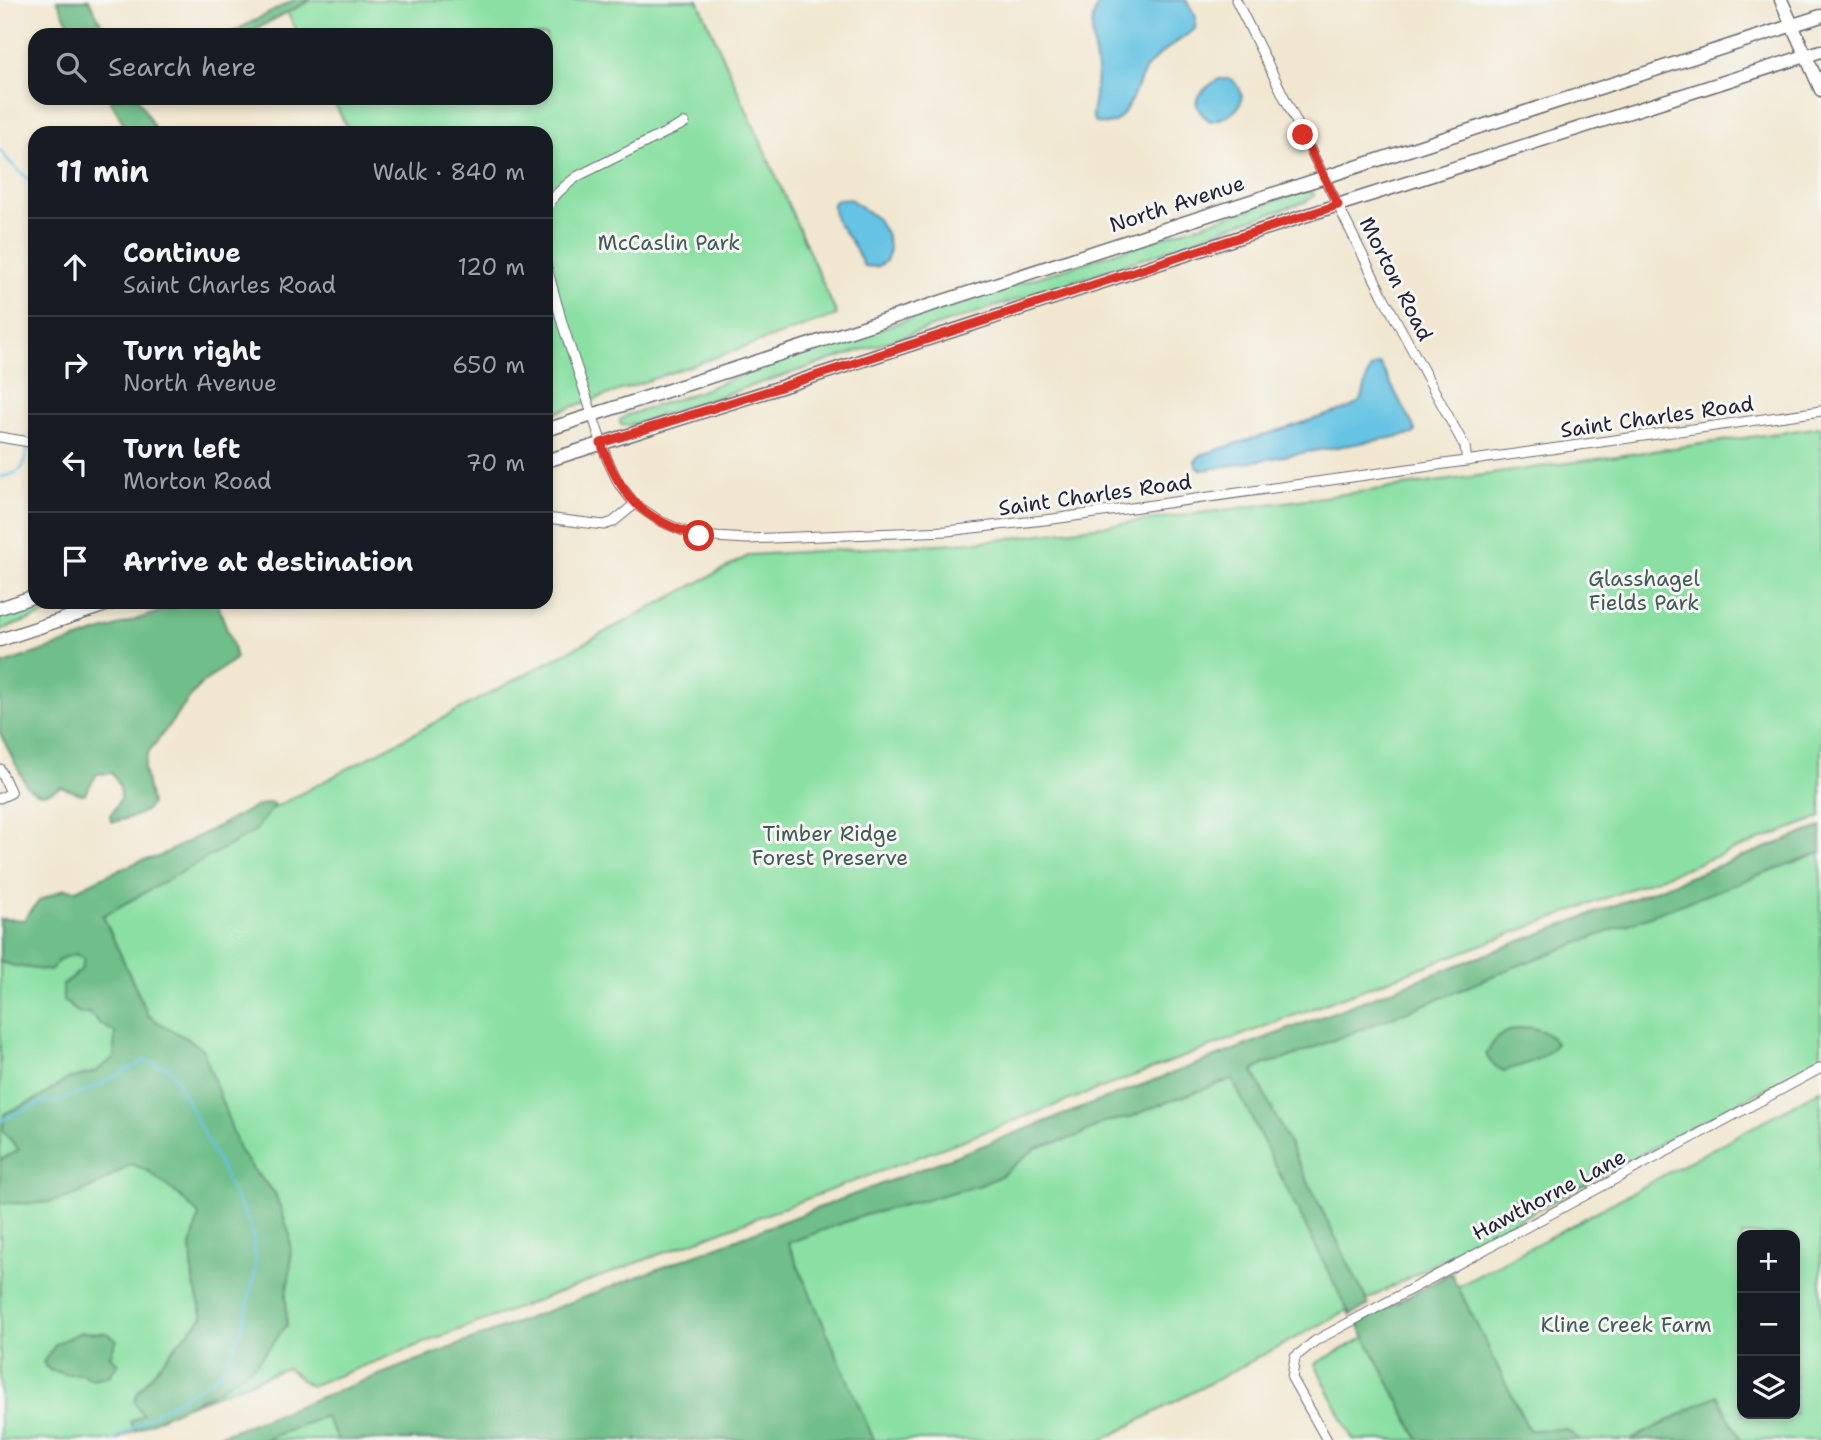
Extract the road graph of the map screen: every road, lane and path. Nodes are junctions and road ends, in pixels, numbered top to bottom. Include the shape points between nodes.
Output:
1 (1236, 0) edge
2 (1781, 0) edge
3 (1821, 16) edge
4 (1793, 25) junction
5 (1821, 51) edge
6 (1807, 56) junction
7 (1821, 90) edge
8 (685, 123) dead end
9 (1324, 177) junction
10 (553, 199) edge
11 (1338, 205) junction
12 (553, 290) edge
13 (1821, 411) edge
14 (592, 415) junction
15 (553, 428) edge
16 (0, 437) edge
17 (28, 442) edge
18 (601, 443) junction
19 (553, 459) edge
20 (1466, 461) junction
21 (635, 504) junction
22 (553, 519) edge
23 (28, 598) edge
24 (0, 608) edge
25 (94, 609) edge
26 (0, 640) edge
27 (0, 769) edge
28 (0, 798) edge
29 (1821, 1068) edge
30 (1327, 1440) edge

1 - 9 street, Morton Road
2 - 4 main road
3 - 4 main road, North Avenue
4 - 6 main road
4 - 9 main road, North Avenue
5 - 6 main road
6 - 7 main road
6 - 11 main road
8 - 10 street via 578,176
9 - 11 street, Morton Road
9 - 14 main road, North Avenue
11 - 18 main road
11 - 20 street, Morton Road via 1465,447
12 - 14 street, Saint Charles Road
13 - 20 street, Saint Charles Road
14 - 15 main road, North Avenue
14 - 18 street, Saint Charles Road
16 - 17 street
18 - 19 main road
18 - 21 street, Saint Charles Road via 614,475
20 - 21 street, Saint Charles Road via 947,531 716,538 686,533
21 - 22 street via 604,525
23 - 24 main road
25 - 26 main road
27 - 28 street via 12,793
29 - 30 street, Hawthorne Lane via 1315,1341 1296,1357 1292,1378

